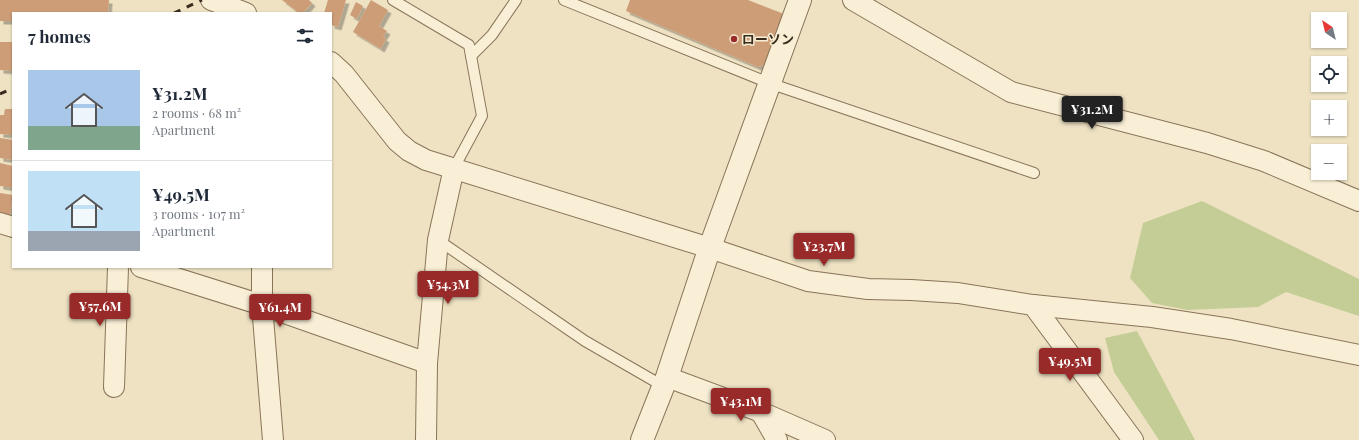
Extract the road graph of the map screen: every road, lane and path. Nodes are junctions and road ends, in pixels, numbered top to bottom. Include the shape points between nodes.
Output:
1 (394, 0) edge
2 (516, 0) edge
3 (564, 0) edge
4 (800, 0) edge
5 (853, 0) edge
6 (219, 3) edge
7 (243, 12) edge
8 (471, 56) junction
9 (332, 63) edge
10 (769, 83) junction
11 (454, 168) junction
12 (1034, 173) dead end
13 (1359, 200) edge
14 (0, 223) edge
15 (12, 227) edge
16 (438, 240) junction
17 (710, 248) junction
18 (118, 268) edge
19 (144, 268) edge
20 (262, 268) edge
21 (262, 305) junction
22 (1033, 305) junction
23 (1359, 355) edge
24 (427, 363) junction
25 (665, 381) junction
26 (114, 388) dead end
27 (761, 412) junction
28 (273, 440) edge
29 (426, 440) edge
30 (642, 440) edge
31 (777, 440) edge
32 (825, 440) edge
33 (1132, 440) edge

1 - 8 lane via 469,46
2 - 8 lane via 492,36
3 - 10 lane
4 - 10 street
5 - 13 street via 1011,92 1264,161
6 - 7 street
8 - 11 lane via 482,116
9 - 11 street via 409,152
10 - 12 lane
10 - 17 street
11 - 16 street
11 - 17 street
14 - 15 street
16 - 24 street
16 - 25 lane via 585,341
17 - 22 street via 808,280 868,289 958,292
17 - 25 street
18 - 26 street
19 - 21 street
20 - 21 street
21 - 24 street
21 - 28 street
22 - 23 street via 1152,317 1231,329
22 - 33 street
24 - 29 street
25 - 27 street
25 - 30 street
27 - 31 street
27 - 32 street

